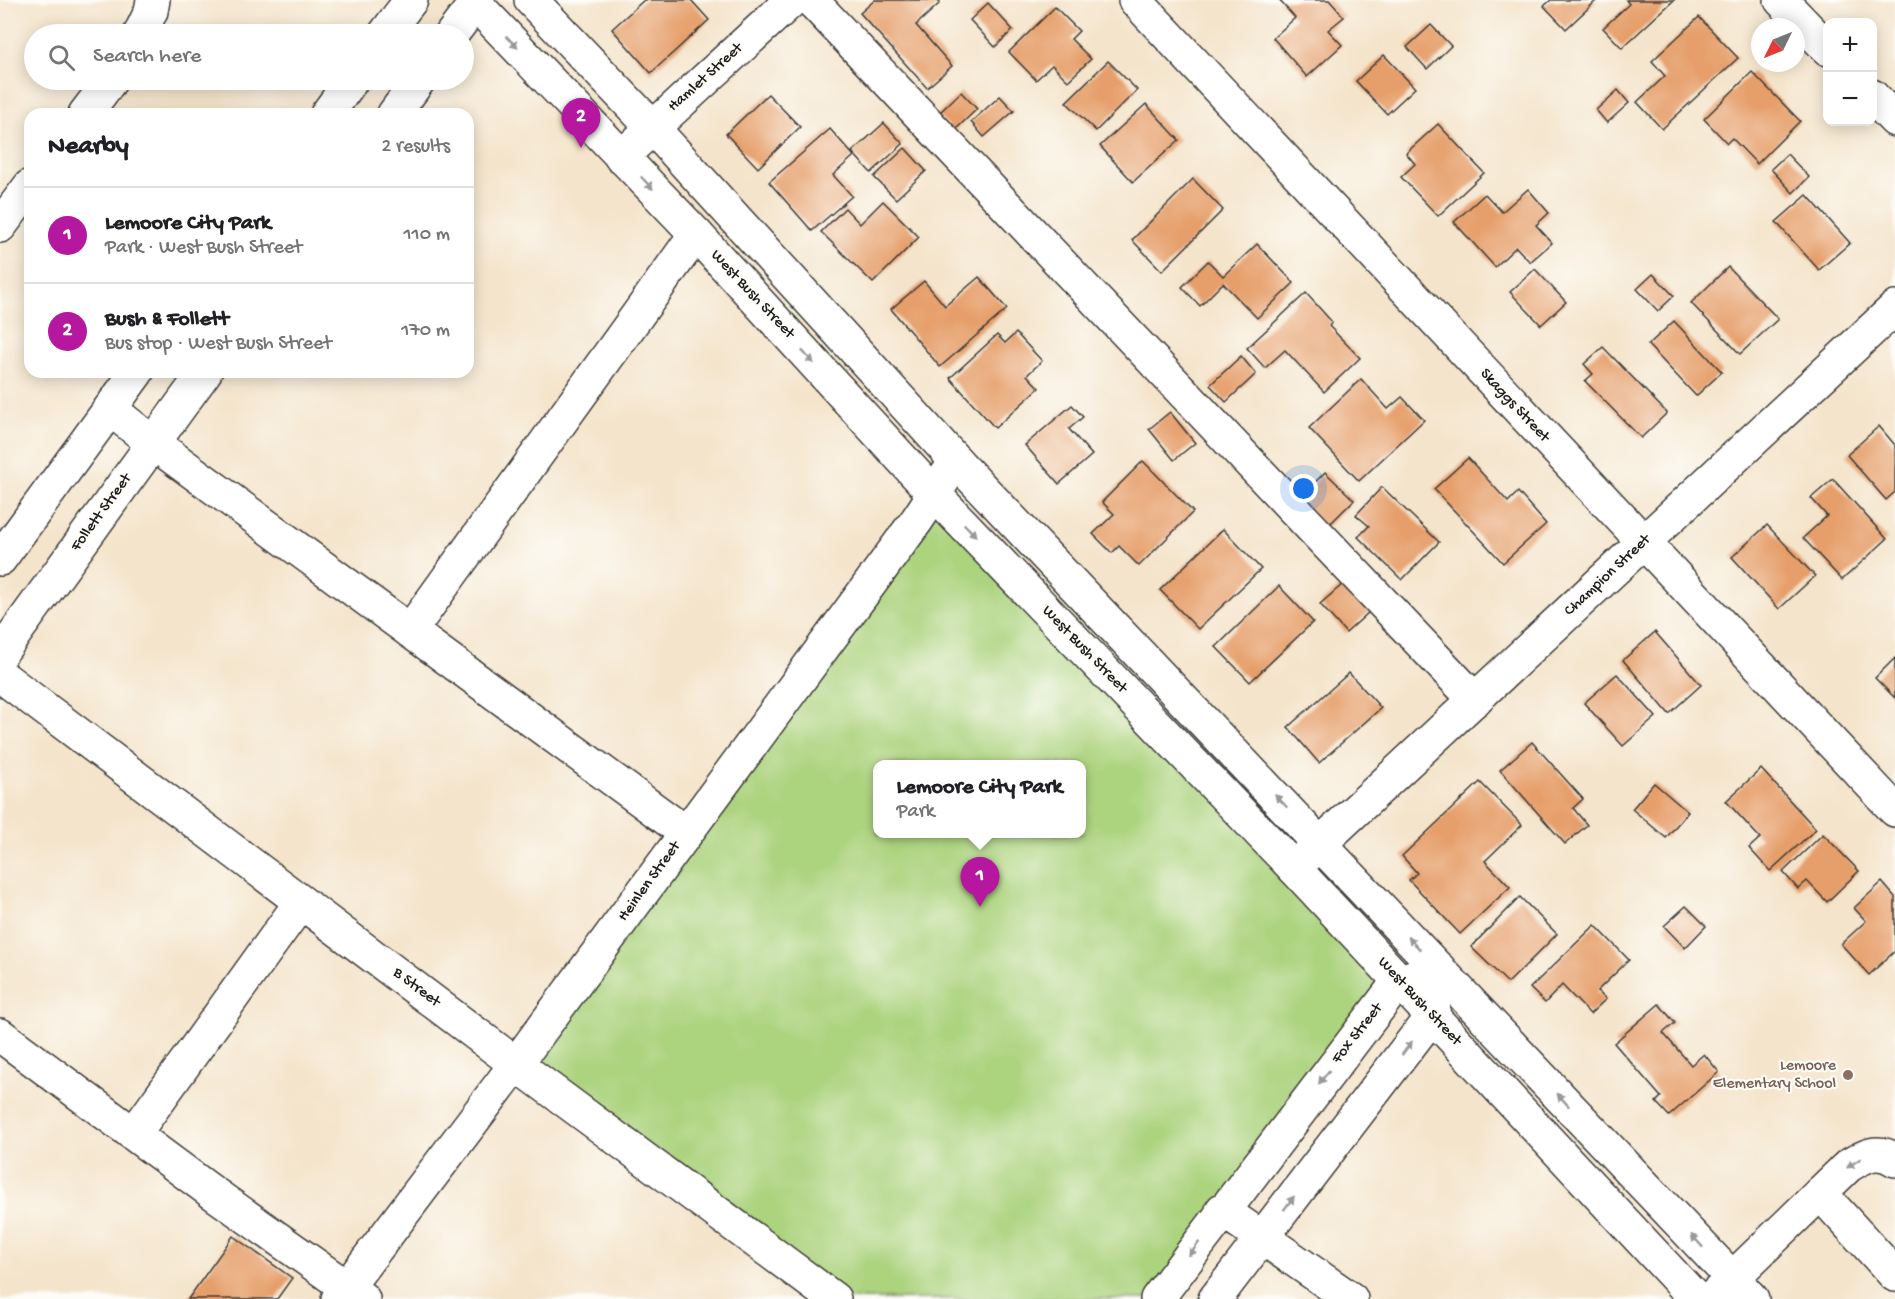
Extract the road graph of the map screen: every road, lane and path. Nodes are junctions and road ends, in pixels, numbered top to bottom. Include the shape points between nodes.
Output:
1 (153, 0) edge
2 (411, 0) edge
3 (531, 0) edge
4 (792, 0) edge
5 (811, 0) edge
6 (1135, 0) edge
7 (1781, 0) edge
8 (475, 1) edge
9 (145, 24) edge
10 (393, 24) edge
11 (459, 24) edge
12 (1823, 45) edge
13 (103, 90) edge
14 (345, 90) edge
15 (412, 90) edge
16 (1877, 101) edge
17 (90, 108) edge
18 (331, 108) edge
19 (398, 108) edge
20 (1895, 120) edge
21 (652, 127) junction
22 (621, 157) junction
23 (24, 194) edge
24 (0, 226) edge
25 (696, 234) junction
26 (1895, 308) edge
27 (133, 378) edge
28 (201, 378) edge
29 (110, 409) junction
30 (153, 443) junction
31 (956, 461) junction
32 (935, 495) junction
33 (1643, 543) junction
34 (0, 559) edge
35 (410, 631) junction
36 (0, 654) edge
37 (0, 675) edge
38 (1474, 700) junction
39 (1895, 810) edge
40 (686, 833) junction
41 (1321, 843) junction
42 (1294, 868) junction
43 (301, 902) junction
44 (1439, 969) junction
45 (1399, 981) junction
46 (1432, 1016) junction
47 (0, 1035) edge
48 (516, 1064) junction
49 (134, 1134) junction
50 (1895, 1160) edge
51 (1820, 1193) junction
52 (1222, 1210) junction
53 (1262, 1238) junction
54 (1895, 1275) edge
55 (1732, 1292) edge
56 (349, 1295) edge
57 (834, 1299) edge
58 (1157, 1299) edge
59 (1215, 1299) edge
60 (1351, 1299) edge
61 (1696, 1299) edge

1 - 9 street
2 - 10 street
3 - 21 street
4 - 21 street, Hamlet Street
5 - 38 street
6 - 33 street, Skaggs Street
7 - 12 street
8 - 11 street
8 -> 22 street, West Bush Street
13 - 17 street
14 - 18 street
15 - 19 street
16 - 20 street
21 - 22 street, Hamlet Street
21 - 31 street
22 -> 25 street, West Bush Street
23 - 24 street
25 -> 32 street, West Bush Street
25 - 35 street
26 - 33 street, Champion Street
27 - 29 street
28 - 30 street, Follett Street
29 - 30 street
29 - 34 street
30 - 35 street
30 - 36 street, Follett Street
31 - 32 street, Heinlen Street
41 -> 31 street
32 - 40 street, Heinlen Street
32 -> 42 street, West Bush Street
33 - 38 street, Champion Street
33 - 39 street, Skaggs Street
35 - 40 street
37 - 43 street, B Street
38 - 41 street, Champion Street
40 - 48 street, Heinlen Street
41 - 42 street, Champion Street
44 -> 41 street
42 - 45 street, West Bush Street
43 - 48 street, B Street
43 - 49 street
44 - 45 street
44 - 46 street
55 -> 44 street
45 - 46 street, West Bush Street
45 -> 52 street, Fox Street
53 -> 46 street
46 - 61 street, West Bush Street
47 - 49 street
48 - 56 street, Heinlen Street
48 - 57 street, B Street
49 - 56 street
50 -> 51 street via 1888,1155 1869,1153 1848,1166
51 - 54 street
51 - 55 street
52 - 53 street
52 -> 58 street, Fox Street
53 - 59 street
53 - 60 street

